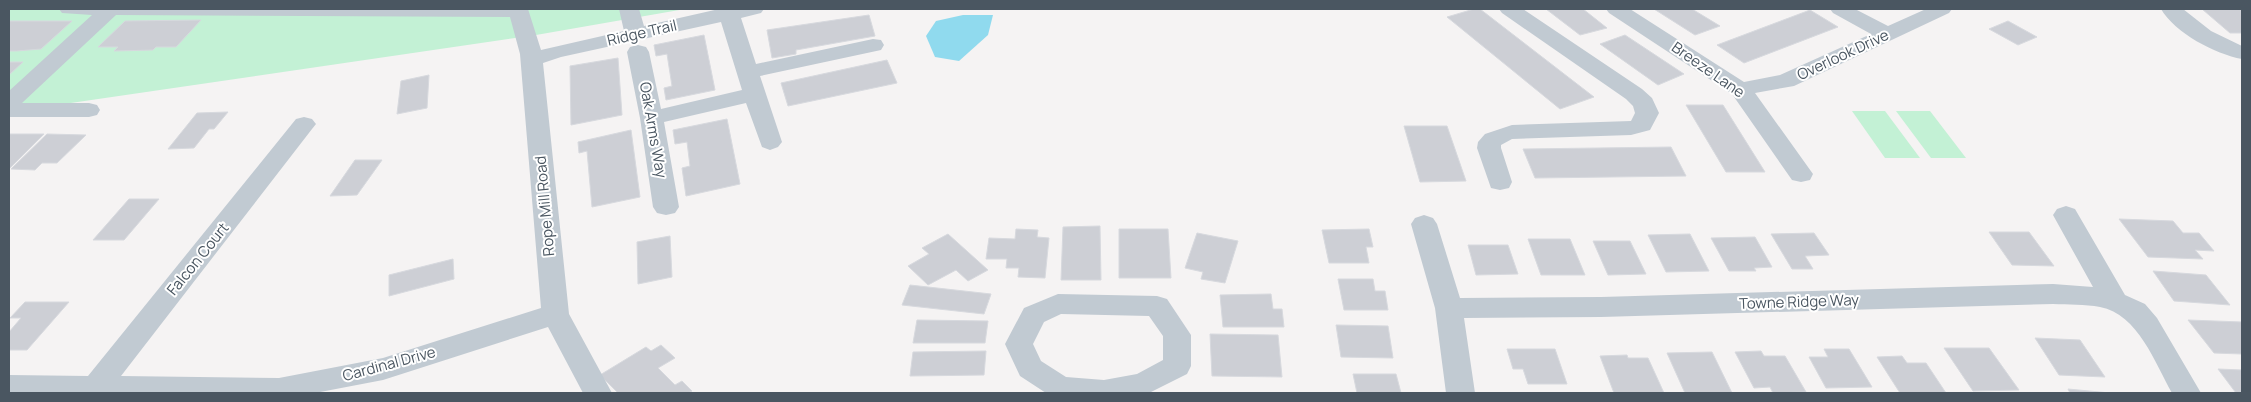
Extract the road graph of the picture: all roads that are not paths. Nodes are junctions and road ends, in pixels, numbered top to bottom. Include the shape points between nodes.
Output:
1 (69, 9) edge
2 (110, 9) edge
3 (629, 9) edge
4 (754, 9) edge
5 (1509, 9) edge
6 (1616, 9) edge
7 (1840, 9) edge
8 (1942, 9) edge
9 (2171, 9) edge
10 (518, 10) edge
11 (729, 11) edge
12 (1887, 34) junction
13 (637, 43) junction
14 (873, 45) dead end
15 (2242, 53) edge
16 (531, 60) junction
17 (751, 83) junction
18 (1740, 89) junction
19 (9, 103) edge
20 (9, 110) edge
21 (89, 110) dead end
22 (652, 118) junction
23 (304, 124) dead end
24 (770, 142) dead end
25 (1801, 174) dead end
26 (1500, 182) dead end
27 (666, 207) dead end
28 (2066, 215) dead end
29 (1424, 224) dead end
30 (2115, 301) junction
31 (1449, 308) junction
32 (555, 314) junction
33 (9, 386) edge
34 (93, 390) edge
35 (1104, 392) edge
36 (598, 393) edge
37 (1460, 393) edge
38 (2187, 393) edge

1 - 2 street
2 - 10 street
2 - 19 street
3 - 13 street, Oak Arms Way
4 - 11 street, Ridge Trail
5 - 26 street via 1634,94 1644,103 1647,113 1642,125 1631,128 1506,132 1490,142 1489,148
6 - 18 street, Breeze Lane
7 - 12 street
8 - 12 street, Overlook Drive
9 - 15 street via 2209,41
10 - 16 street, Rope Mill Road
11 - 13 street, Ridge Trail
11 - 17 street
12 - 18 street, Overlook Drive via 1786,81
13 - 16 street, Ridge Trail via 554,52
13 - 22 street, Oak Arms Way
14 - 17 street
16 - 32 street, Rope Mill Road
17 - 22 street
17 - 24 street
18 - 25 street, Breeze Lane
20 - 21 street
22 - 27 street, Oak Arms Way
23 - 34 street, Falcon Court
28 - 30 street
29 - 31 street
30 - 31 street, Towne Ridge Way via 2054,294 1601,307
30 - 38 street, Towne Ridge Way via 2135,311 2147,325
31 - 37 street
32 - 34 street, Cardinal Drive via 383,369 279,389
32 - 36 street, Rope Mill Road
33 - 34 street, Cardinal Drive
35 - 35 street via 1143,384 1177,366 1177,335 1157,306 1058,304 1034,315 1019,344 1030,368 1060,388

